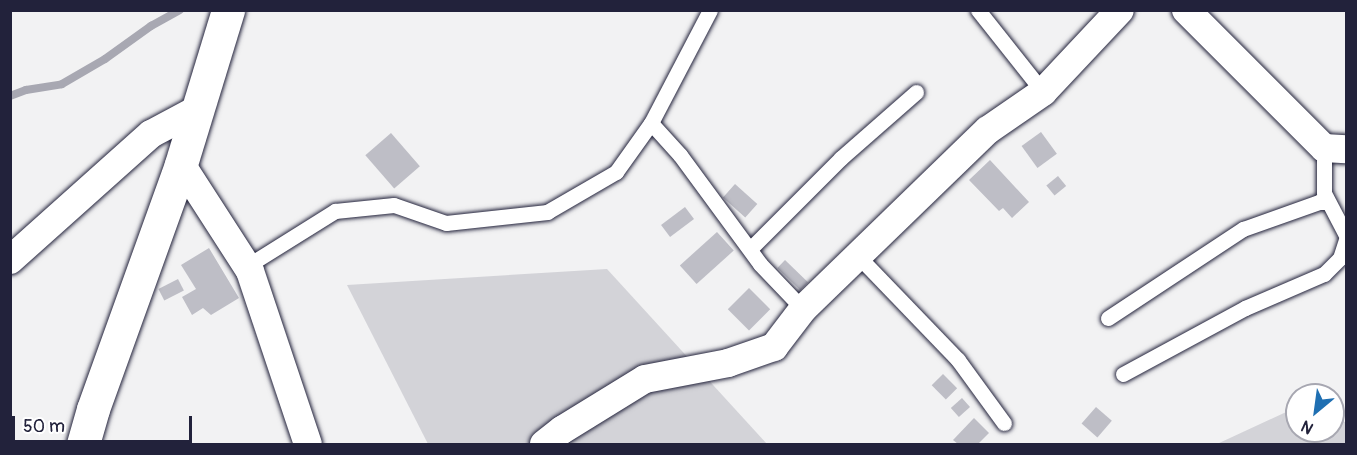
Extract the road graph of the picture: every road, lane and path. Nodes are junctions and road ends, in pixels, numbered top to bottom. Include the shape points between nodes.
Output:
1 (228, 10) edge
2 (710, 10) edge
3 (978, 10) edge
4 (1120, 10) edge
5 (1186, 10) edge
6 (916, 92) dead end
7 (1042, 92) junction
8 (198, 109) junction
9 (651, 123) junction
10 (1335, 148) edge
11 (181, 164) junction
12 (1328, 202) junction
13 (1347, 237) edge
14 (750, 249) junction
15 (858, 256) junction
16 (10, 260) edge
17 (247, 266) junction
18 (803, 309) junction
19 (1108, 318) dead end
20 (1123, 375) dead end
21 (1004, 423) dead end
22 (83, 444) edge
23 (308, 444) edge
24 (544, 444) edge

1 - 8 street
2 - 9 lane
3 - 7 lane
4 - 7 street
5 - 10 street
6 - 14 lane via 841,158
7 - 15 street via 988,130
8 - 11 street
8 - 16 street via 151,134
9 - 14 lane via 680,155
9 - 17 lane via 616,172 547,212 446,224 394,205 335,211
10 - 12 lane via 1324,193
11 - 17 street
11 - 22 street
12 - 13 lane
12 - 19 lane via 1243,229
13 - 20 lane via 1340,258 1324,274 1245,308
14 - 18 lane
15 - 18 street
15 - 21 lane via 958,360
17 - 23 street
18 - 24 street via 774,347 728,363 645,380

